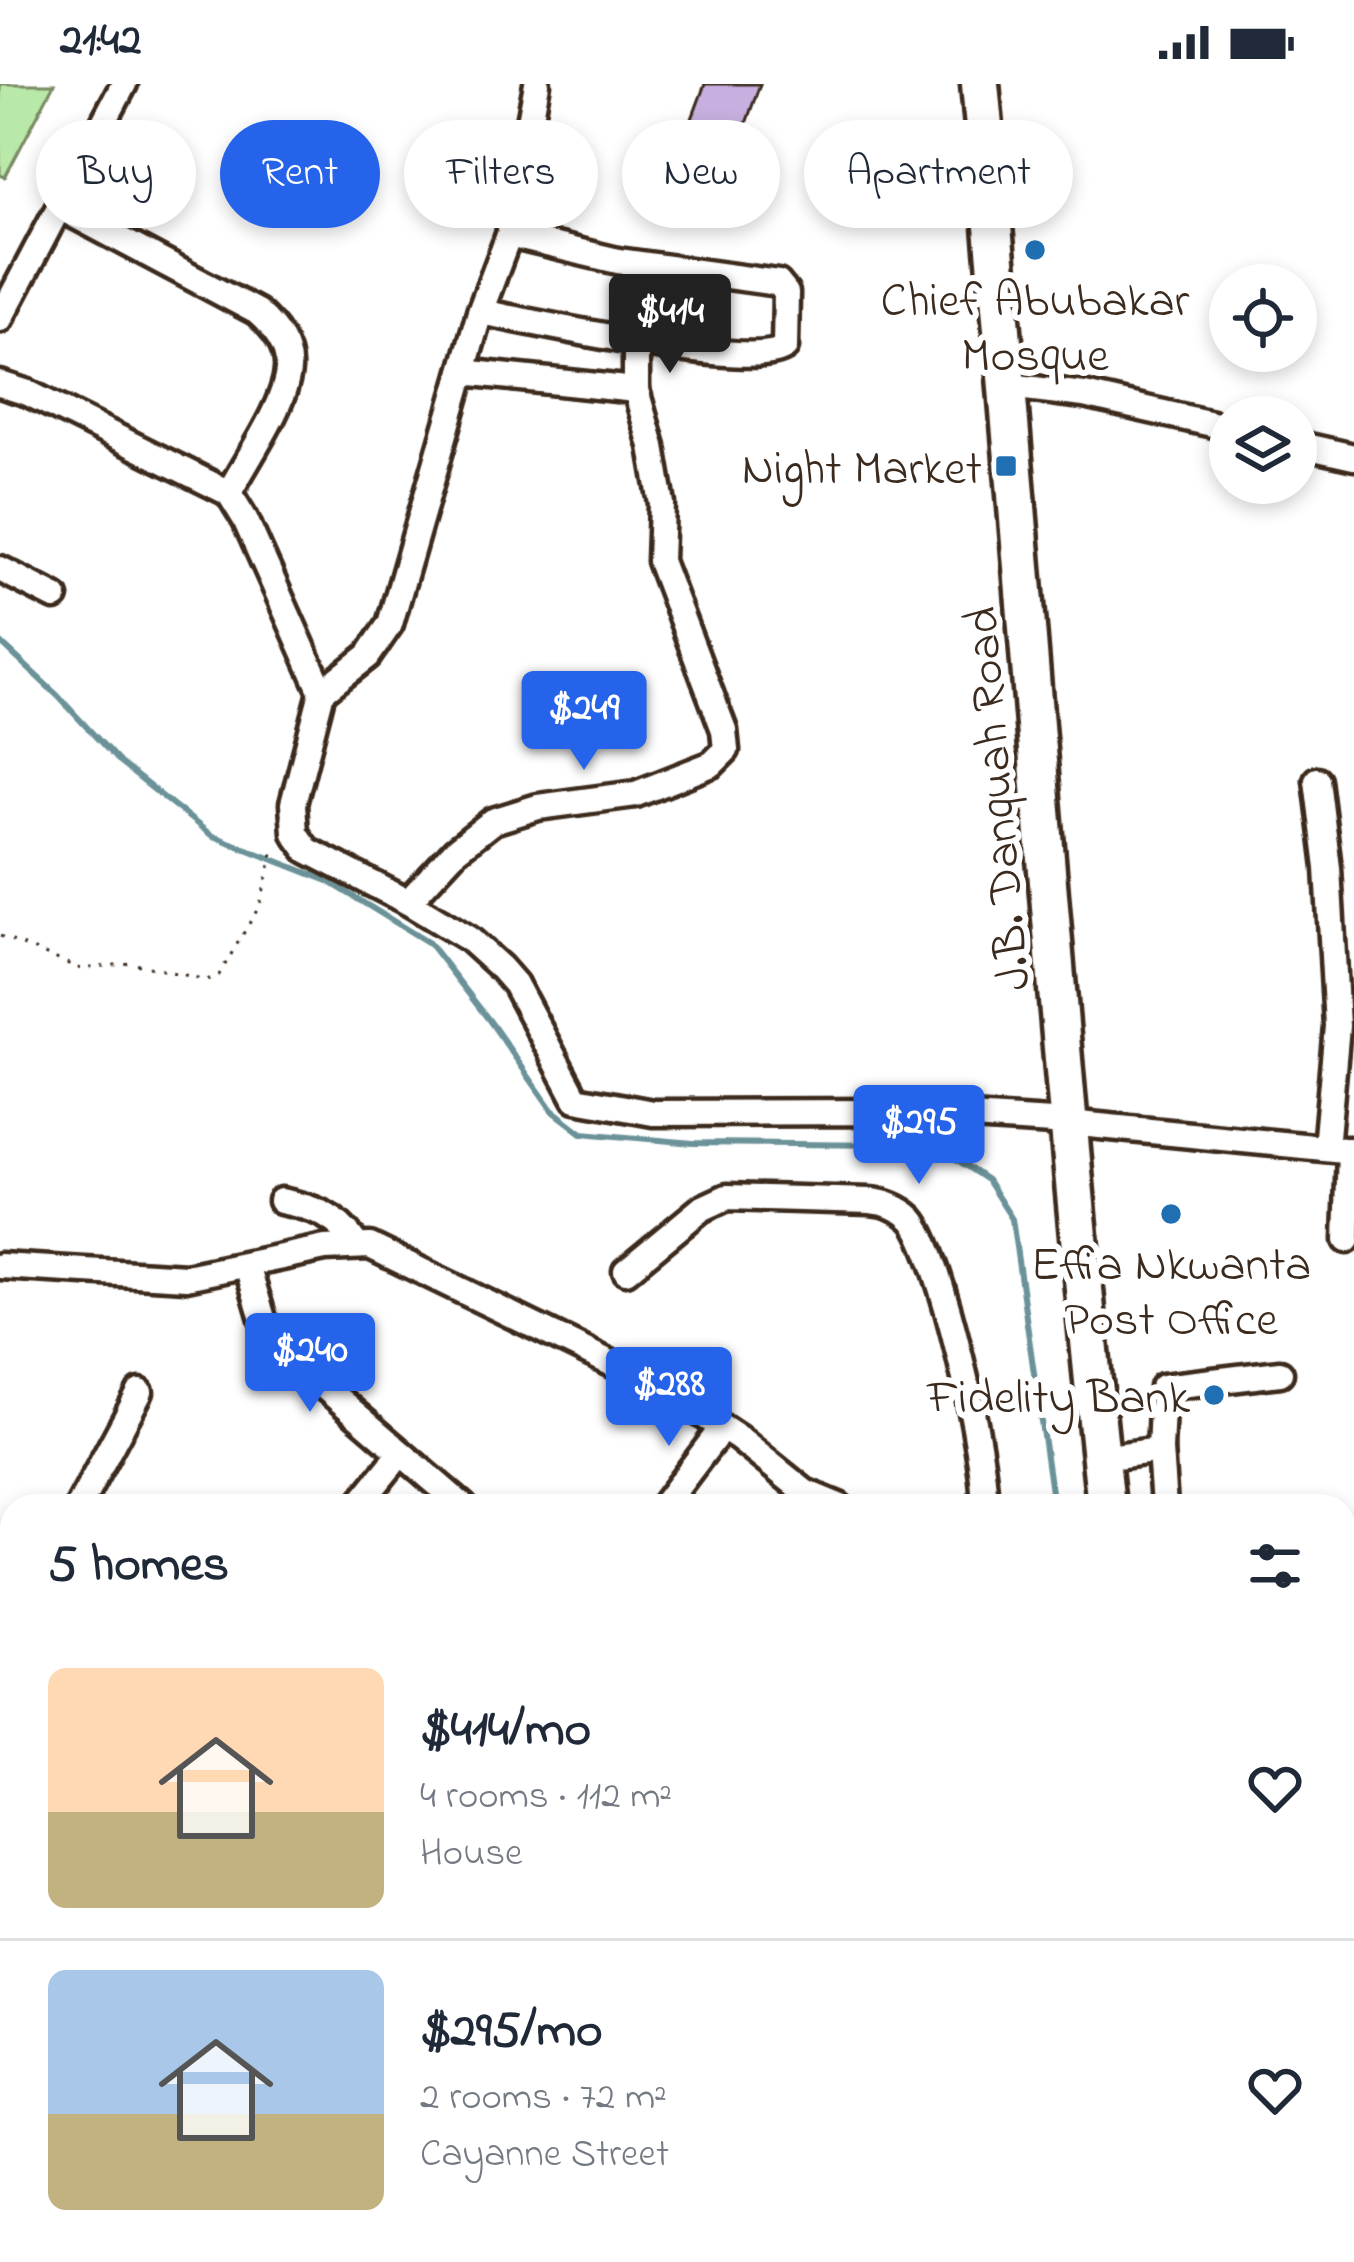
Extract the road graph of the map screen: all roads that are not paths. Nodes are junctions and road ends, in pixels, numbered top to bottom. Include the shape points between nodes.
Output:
1 (124, 84) edge
2 (537, 84) edge
3 (980, 84) edge
4 (105, 120) edge
5 (48, 228) edge
6 (99, 228) edge
7 (509, 236) junction
8 (480, 312) junction
9 (0, 319) edge
10 (636, 341) junction
11 (463, 372) junction
12 (0, 385) edge
13 (1009, 386) junction
14 (636, 389) junction
15 (1209, 423) edge
16 (1317, 449) edge
17 (1354, 457) edge
18 (229, 493) junction
19 (0, 568) edge
20 (55, 597) dead end
21 (322, 692) junction
22 (1317, 779) dead end
23 (407, 902) junction
24 (1346, 1025) edge
25 (1069, 1124) junction
26 (1343, 1150) edge
27 (281, 1201) dead end
28 (1347, 1240) dead end
29 (356, 1244) junction
30 (247, 1264) junction
31 (0, 1267) edge
32 (626, 1271) dead end
33 (1280, 1373) dead end
34 (140, 1392) dead end
35 (722, 1427) junction
36 (1160, 1450) junction
37 (401, 1453) junction
38 (1101, 1459) junction
39 (85, 1494) edge
40 (368, 1494) edge
41 (449, 1494) edge
42 (673, 1494) edge
43 (810, 1494) edge
44 (983, 1494) edge
45 (1105, 1494) edge
46 (1163, 1494) edge

1 - 4 street
2 - 7 street
3 - 13 highway, J.B. Danquah Road
5 - 9 street
6 - 18 street via 257,312 280,340 288,373
7 - 8 street
7 - 10 street via 778,283 786,291 786,345 779,353
8 - 10 street
8 - 11 street
10 - 14 street
11 - 14 street
11 - 21 street via 385,637
12 - 18 street
13 - 15 street
13 - 25 highway, J.B. Danquah Road
14 - 23 street via 662,504 660,561 726,749 712,764 636,794 493,821
16 - 17 street
18 - 21 street
19 - 20 street
21 - 23 street via 293,804 295,833 307,850
22 - 24 street
23 - 25 street via 469,939 515,984 575,1099 653,1113 889,1112
24 - 26 street
25 - 26 street
25 - 38 highway, J.B. Danquah Road
26 - 28 street
27 - 29 street via 330,1214
29 - 30 street
29 - 35 street via 389,1252 578,1346
30 - 31 street via 169,1278
30 - 37 street via 274,1336
32 - 44 street via 727,1197 870,1201 902,1212 926,1245 964,1371
33 - 36 street via 1163,1387
34 - 39 street
35 - 42 street
35 - 43 street
36 - 38 street
36 - 46 street
37 - 40 street
37 - 41 street
38 - 45 highway, J.B. Danquah Road

